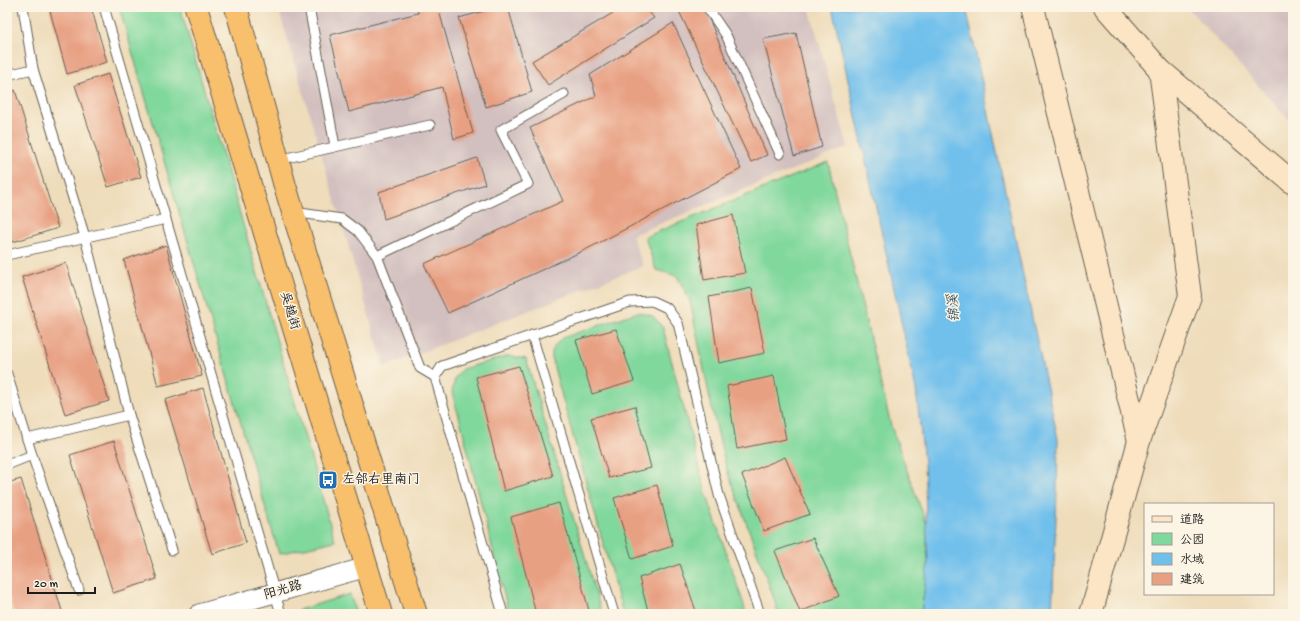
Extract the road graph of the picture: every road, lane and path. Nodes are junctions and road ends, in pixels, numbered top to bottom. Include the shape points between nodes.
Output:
1 (23, 7) edge
2 (104, 7) edge
3 (196, 7) edge
4 (236, 7) edge
5 (309, 7) edge
6 (707, 7) edge
7 (1033, 7) edge
8 (1105, 7) edge
9 (33, 69) junction
10 (1160, 70) junction
11 (7, 75) edge
12 (564, 94) dead end
13 (430, 125) dead end
14 (336, 146) junction
15 (780, 154) dead end
16 (278, 160) junction
17 (1293, 183) edge
18 (293, 212) junction
19 (166, 219) junction
20 (85, 237) junction
21 (7, 255) edge
22 (377, 256) junction
23 (532, 335) junction
24 (7, 374) edge
25 (435, 377) junction
26 (129, 415) junction
27 (27, 439) junction
28 (1139, 440) junction
29 (32, 455) junction
30 (7, 465) edge
31 (172, 550) dead end
32 (367, 568) junction
33 (79, 590) dead end
34 (275, 594) junction
35 (199, 614) edge
36 (281, 614) edge
37 (381, 614) edge
38 (416, 614) edge
39 (503, 614) edge
40 (614, 614) edge
41 (760, 614) edge
42 (1091, 614) edge

1 - 9 lane
2 - 19 lane
3 - 32 highway, 吴越街
4 - 16 highway
5 - 14 lane
6 - 15 lane via 726,35
7 - 28 street
8 - 10 street
9 - 11 lane
9 - 20 lane
10 - 17 street
10 - 28 street via 1190,296
12 - 22 lane via 501,130 528,184
13 - 14 lane
14 - 16 lane
16 - 18 highway
18 - 22 lane via 342,219 358,231
18 - 38 highway
19 - 20 lane
19 - 34 lane
20 - 21 lane
20 - 26 lane
22 - 25 lane via 420,368
23 - 25 lane via 442,366
23 - 40 lane
23 - 41 lane via 630,302 652,300 667,308 678,323 720,495
24 - 27 lane
25 - 39 lane
26 - 27 lane
26 - 31 lane
27 - 29 lane
28 - 42 street
29 - 30 lane
29 - 33 lane
32 - 34 street, 阳光路
32 - 37 highway, 吴越街
34 - 35 street, 阳光路
34 - 36 lane

